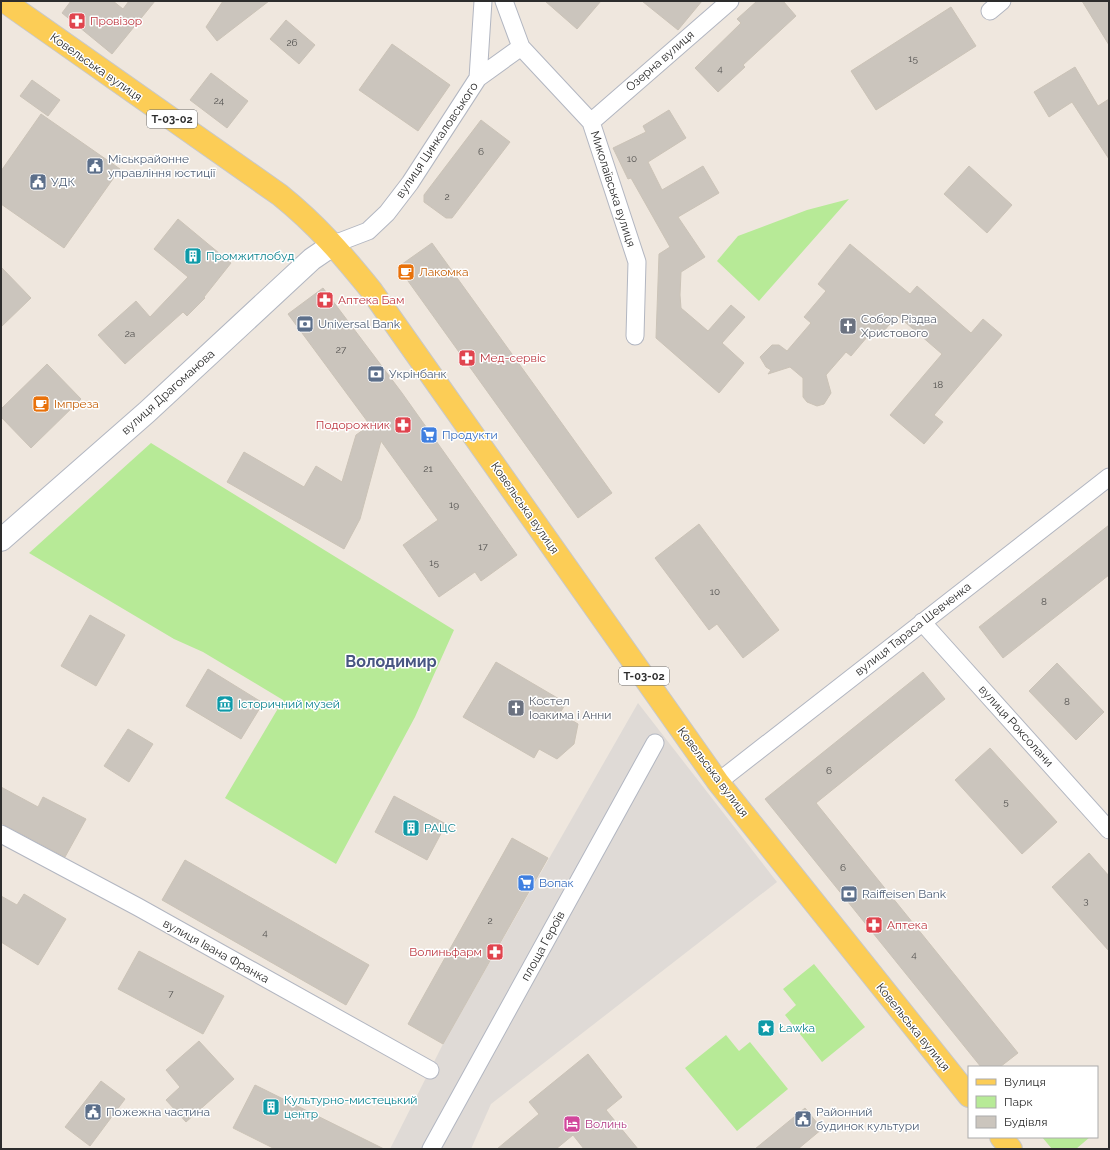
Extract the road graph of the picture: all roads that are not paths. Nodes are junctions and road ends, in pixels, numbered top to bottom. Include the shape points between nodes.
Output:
1 (4, 1) edge
2 (483, 1) edge
3 (504, 1) edge
4 (730, 1) edge
5 (521, 47) junction
6 (478, 78) junction
7 (591, 122) junction
8 (334, 244) junction
9 (635, 336) dead end
10 (1109, 477) edge
11 (1, 540) edge
12 (922, 622) junction
13 (655, 742) dead end
14 (718, 782) junction
15 (1109, 830) edge
16 (1, 834) edge
17 (430, 1070) dead end
18 (968, 1095) edge
19 (1002, 1138) edge
20 (431, 1149) edge
21 (1011, 1149) edge

1 - 8 main road, Ковельська вулиця / Т-03-02 via 280,195 310,219
2 - 6 street, вулиця Цинкаловського
3 - 5 street, Миколаївська вулиця
4 - 7 street, Озерна вулиця
5 - 6 street
5 - 7 street, Миколаївська вулиця
6 - 8 street, вулиця Цинкаловського via 410,183 387,213 368,231
7 - 9 street, Миколаївська вулиця via 638,262
8 - 11 street, вулиця Драгоманова via 312,259 147,412
8 - 14 main road, Ковельська вулиця / Т-03-02 via 371,290
10 - 12 street, вулиця Тараса Шевченка
12 - 14 street, вулиця Тараса Шевченка
12 - 15 street, вулиця Роксолани
13 - 20 street, площа Героїв
14 - 18 main road, Ковельська вулиця / Т-03-02
16 - 17 street, вулиця Івана Франка
19 - 21 main road

